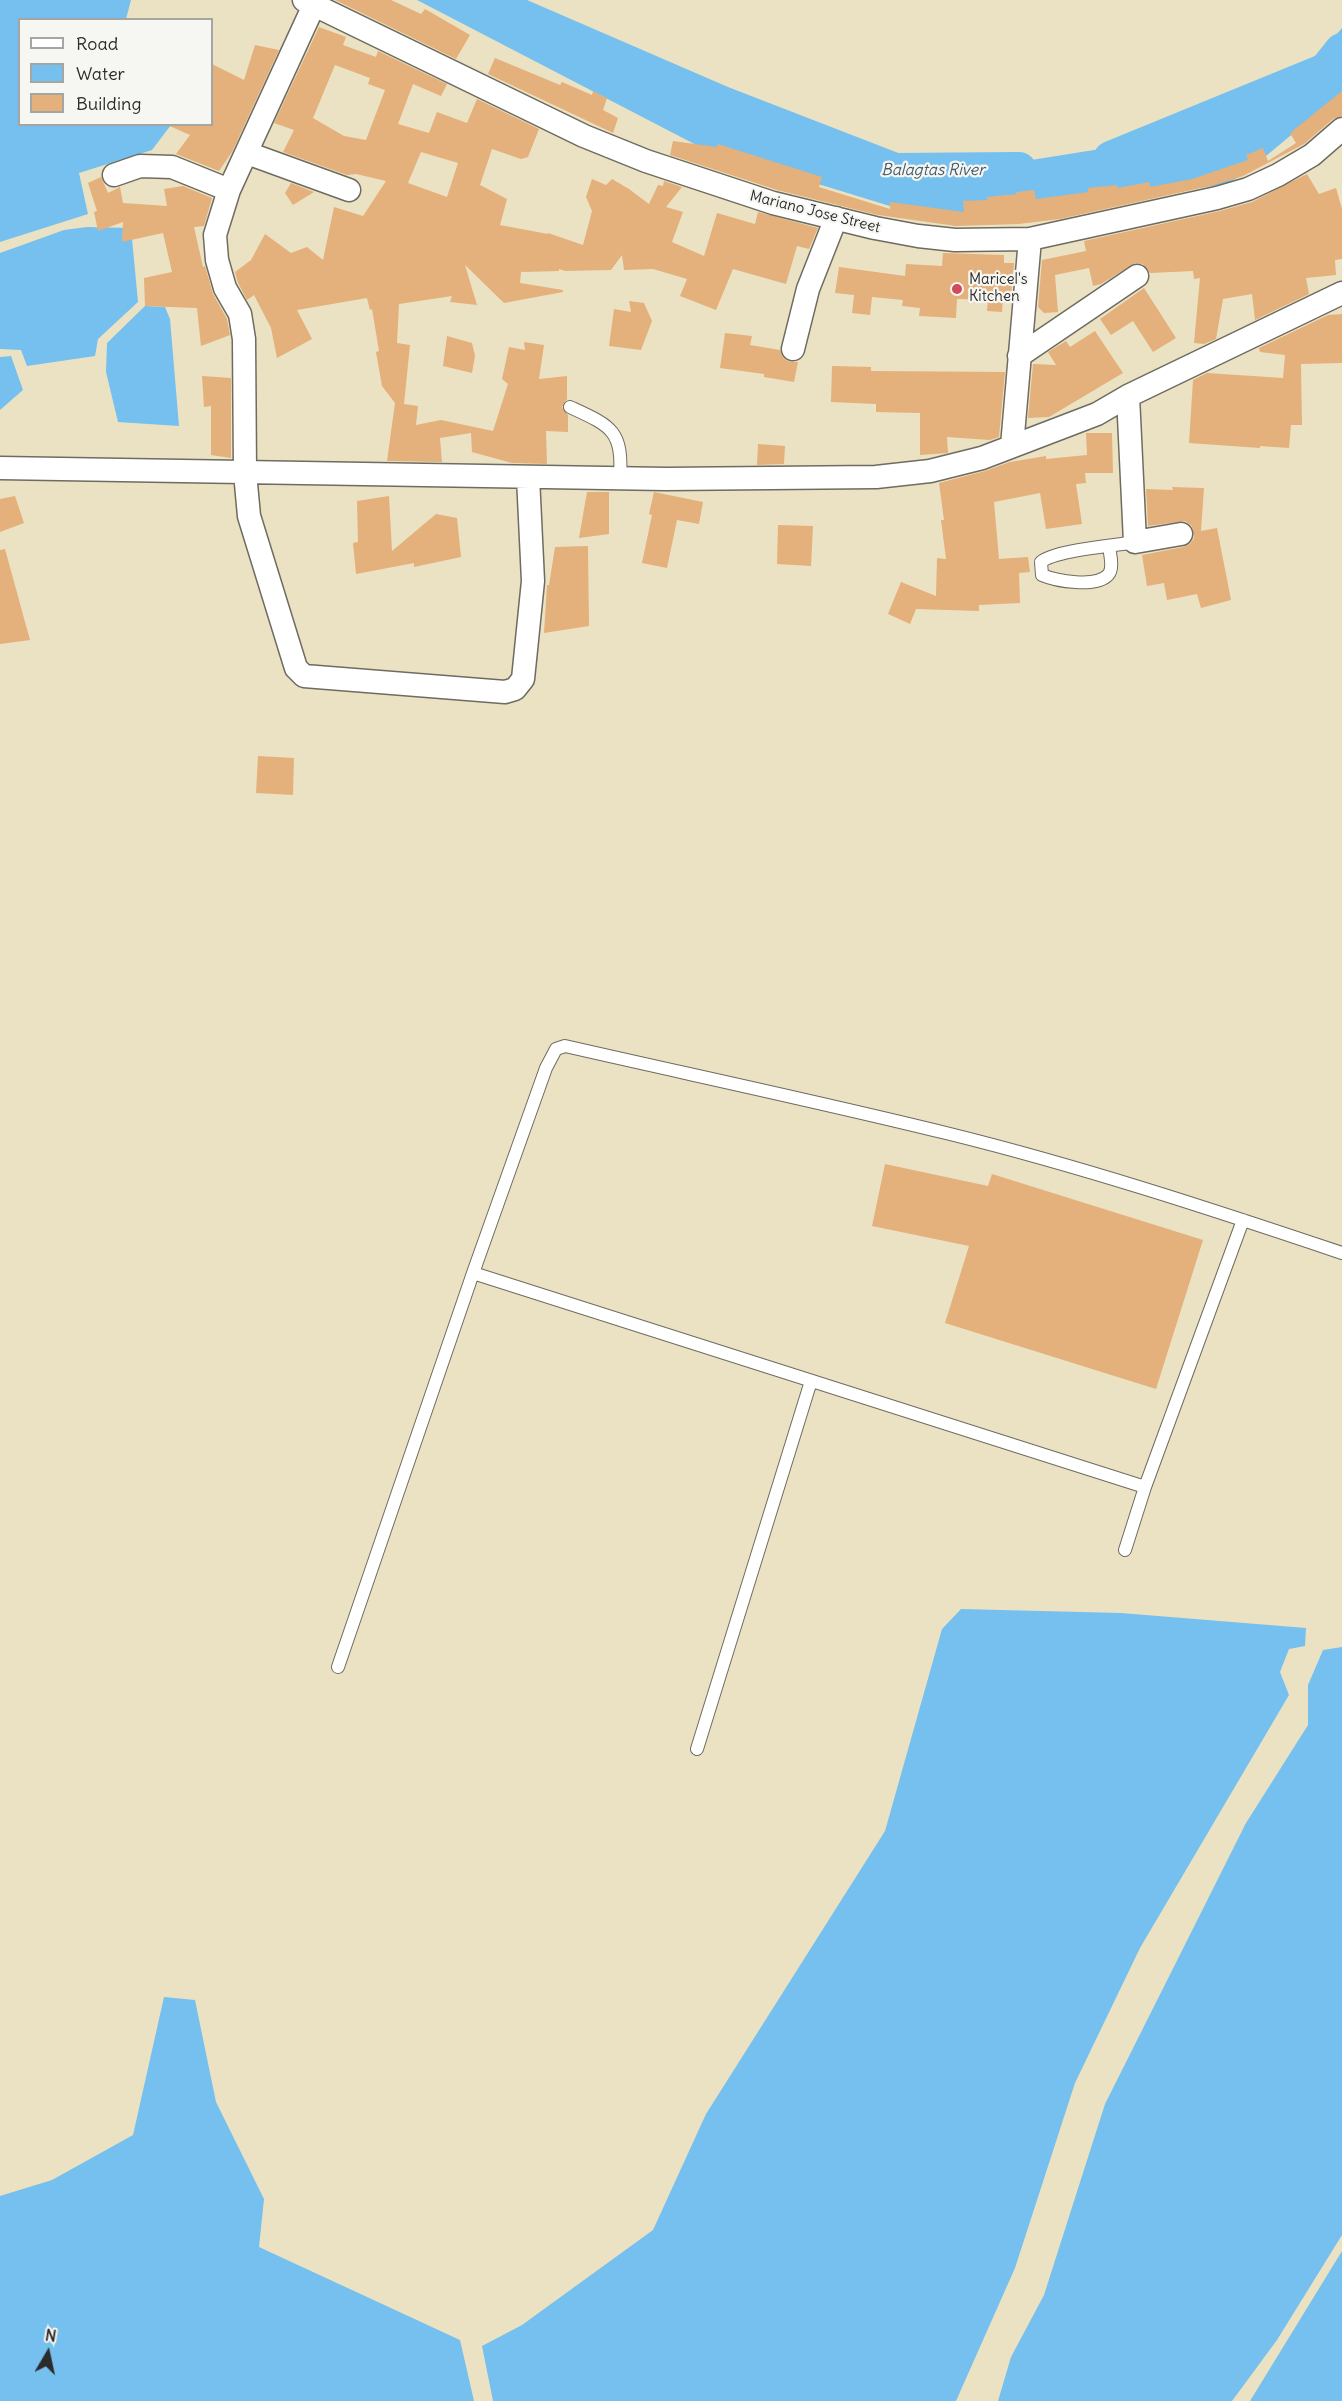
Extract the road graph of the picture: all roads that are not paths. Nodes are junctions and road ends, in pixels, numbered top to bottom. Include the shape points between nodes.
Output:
1 (309, 3) edge
2 (1342, 129) edge
3 (247, 153) junction
4 (114, 175) dead end
5 (229, 190) junction
6 (349, 190) dead end
7 (836, 218) junction
8 (1030, 239) junction
9 (1137, 276) dead end
10 (1342, 293) edge
11 (793, 349) dead end
12 (1019, 356) junction
13 (1128, 396) junction
14 (570, 407) dead end
15 (1012, 446) junction
16 (0, 468) edge
17 (245, 473) junction
18 (528, 477) junction
19 (620, 478) junction
20 (1181, 534) dead end
21 (1135, 542) junction
22 (1109, 547) junction
23 (1244, 1220) junction
24 (1342, 1253) edge
25 (473, 1273) junction
26 (812, 1381) junction
27 (1145, 1487) junction
28 (1125, 1550) dead end
29 (338, 1667) dead end
30 (698, 1749) dead end

1 - 3 street
1 - 7 street, Mariano Jose Street via 584,136 773,203
2 - 8 street, Mariano Jose Street via 1312,155 1248,189
3 - 5 street
3 - 6 street
4 - 5 street via 140,166 172,167
5 - 17 street via 215,235 217,260 225,288 240,314 244,339
7 - 8 street, Mariano Jose Street via 955,240
7 - 11 street via 808,289
8 - 12 street
9 - 12 street
10 - 13 street
12 - 15 street
13 - 15 street via 1097,414
13 - 21 street
14 - 19 lane via 599,421 615,436 622,451
15 - 19 street via 930,471 876,477
16 - 17 street
17 - 18 street
17 - 18 street via 253,527 290,654 304,676 505,692 515,690 523,679 531,618
18 - 19 street
20 - 21 street
21 - 22 lane
22 - 22 lane via 1111,571 1099,580 1065,583 1042,574 1041,562 1046,558
23 - 24 lane
23 - 25 lane via 945,1133 565,1046 556,1049 546,1068
23 - 27 lane
25 - 26 lane
25 - 29 lane
26 - 27 lane
26 - 30 lane
27 - 28 lane

